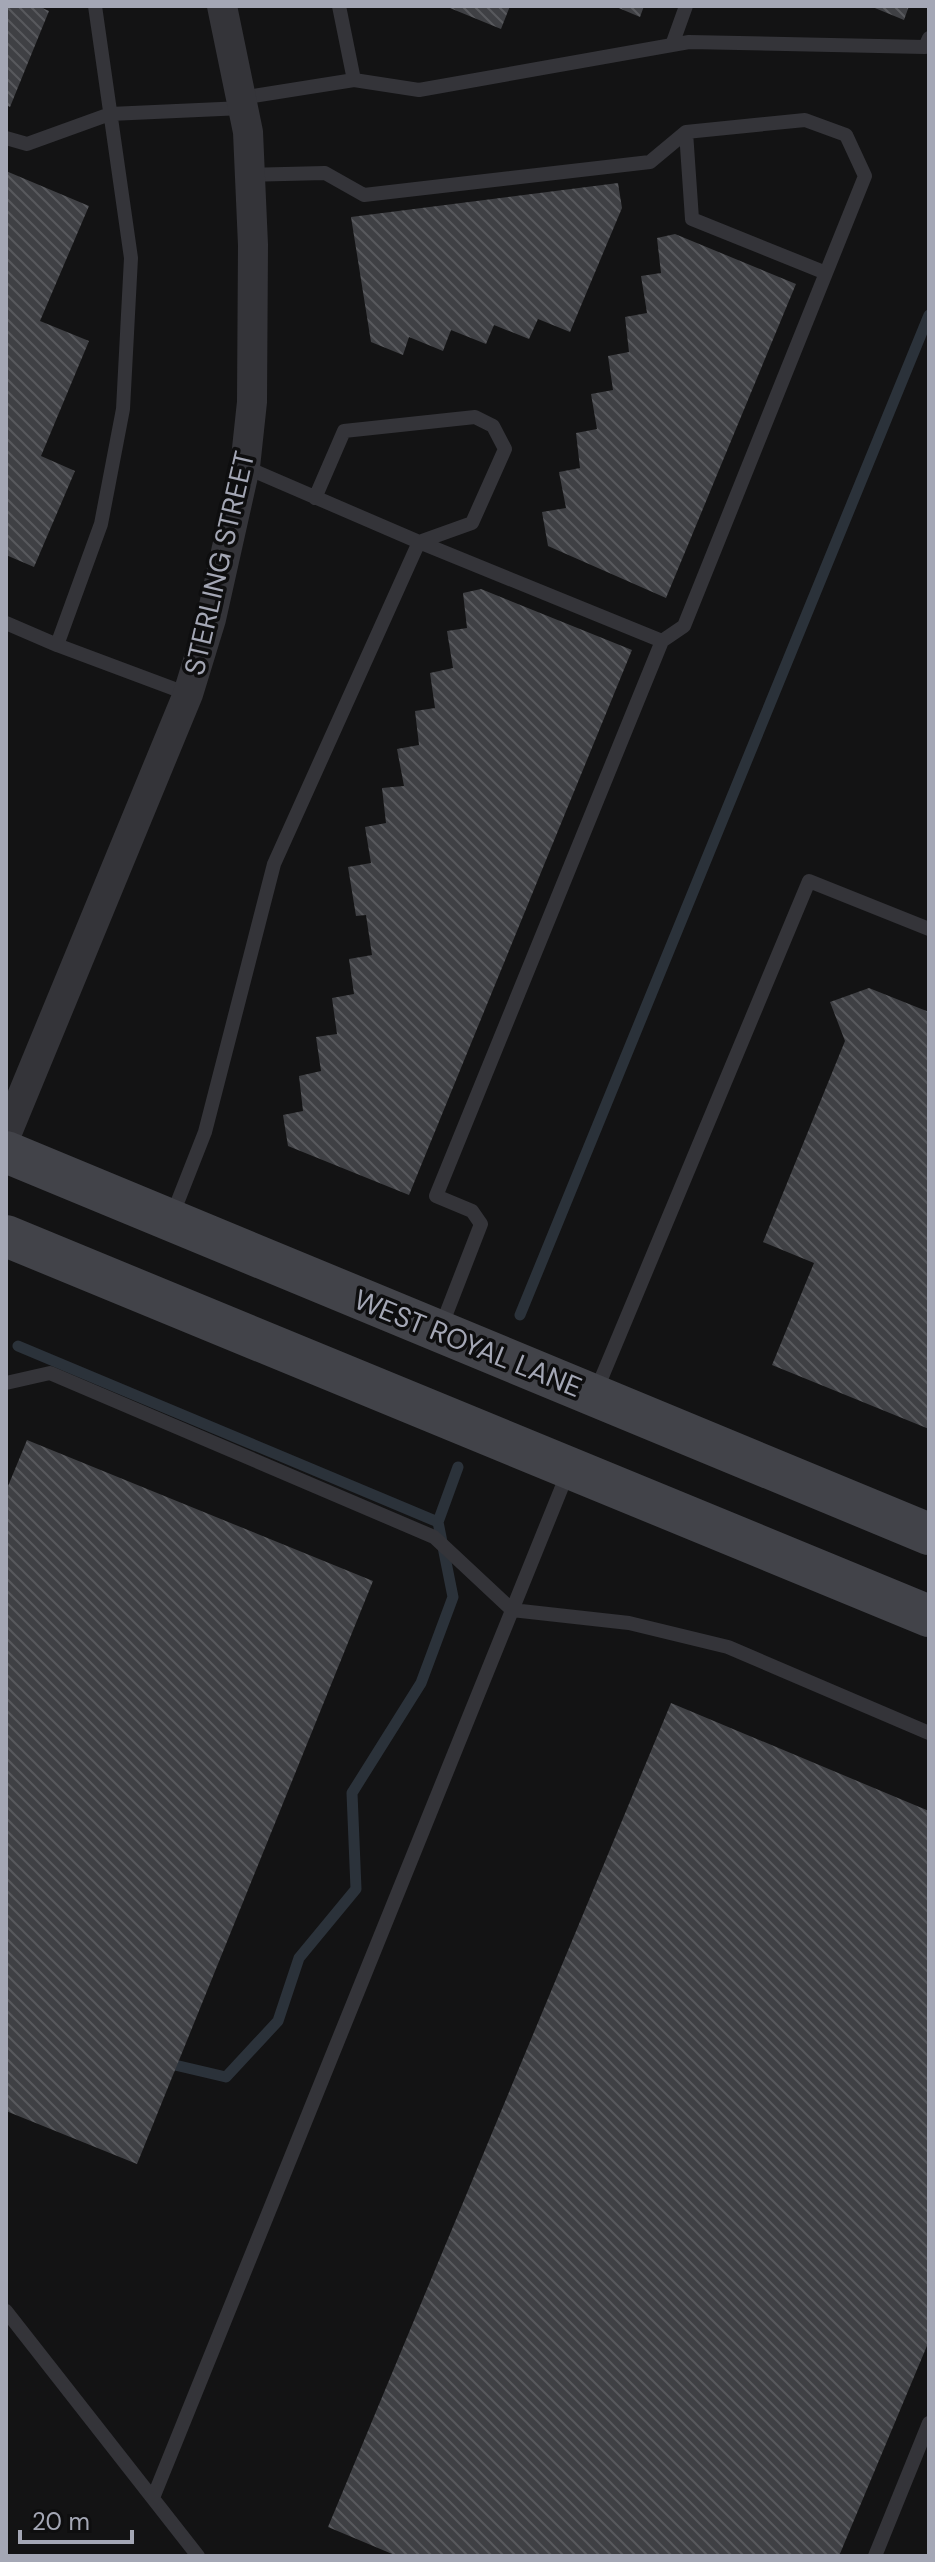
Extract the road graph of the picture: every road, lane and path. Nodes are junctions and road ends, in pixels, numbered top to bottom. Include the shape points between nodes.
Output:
1 (95, 6) edge
2 (222, 6) edge
3 (339, 6) edge
4 (686, 6) edge
5 (929, 38) edge
6 (672, 45) junction
7 (354, 80) junction
8 (242, 103) junction
9 (110, 114) junction
10 (686, 132) junction
11 (6, 138) edge
12 (249, 175) junction
13 (826, 273) junction
14 (245, 467) junction
15 (315, 498) junction
16 (419, 542) junction
17 (6, 623) edge
18 (662, 641) junction
19 (57, 645) junction
20 (188, 694) junction
21 (929, 929) edge
22 (6, 1135) edge
23 (6, 1152) edge
24 (170, 1220) junction
25 (6, 1236) edge
26 (439, 1331) junction
27 (6, 1383) edge
28 (594, 1395) junction
29 (570, 1468) junction
30 (929, 1534) edge
31 (512, 1610) junction
32 (929, 1616) edge
33 (929, 1733) edge
34 (6, 2311) edge
35 (929, 2423) edge
36 (153, 2498) junction
37 (198, 2556) edge
38 (875, 2556) edge

1 - 9 lane
2 - 8 street, STERLING STREET
3 - 7 lane
4 - 6 lane
5 - 6 lane via 925,47
6 - 7 lane via 419,90
7 - 8 lane
8 - 9 lane
8 - 12 street, STERLING STREET
9 - 11 lane via 27,144
9 - 19 lane via 131,258 123,409 101,524
10 - 12 lane via 650,162 364,195 325,173
10 - 13 lane via 692,219
10 - 13 lane via 805,120 846,135 865,176
12 - 14 street, STERLING STREET via 252,402
13 - 18 lane via 684,626
14 - 15 lane
14 - 20 street, STERLING STREET via 211,619
15 - 16 lane
15 - 16 lane via 344,431 475,417 493,426 505,449 472,523
16 - 18 lane
16 - 24 lane via 274,864 205,1132
17 - 19 lane
18 - 26 lane via 436,1196 472,1211 481,1224
19 - 20 lane
20 - 22 street, STERLING STREET
21 - 28 lane via 809,881
23 - 24 main road, WEST ROYAL LANE
24 - 26 main road, WEST ROYAL LANE
25 - 29 main road
26 - 28 main road, WEST ROYAL LANE
27 - 31 lane via 50,1373 434,1537
28 - 30 main road, WEST ROYAL LANE
29 - 31 lane
29 - 32 main road
31 - 33 lane via 629,1623 728,1647
31 - 36 lane
34 - 36 lane
35 - 38 lane
36 - 37 lane

